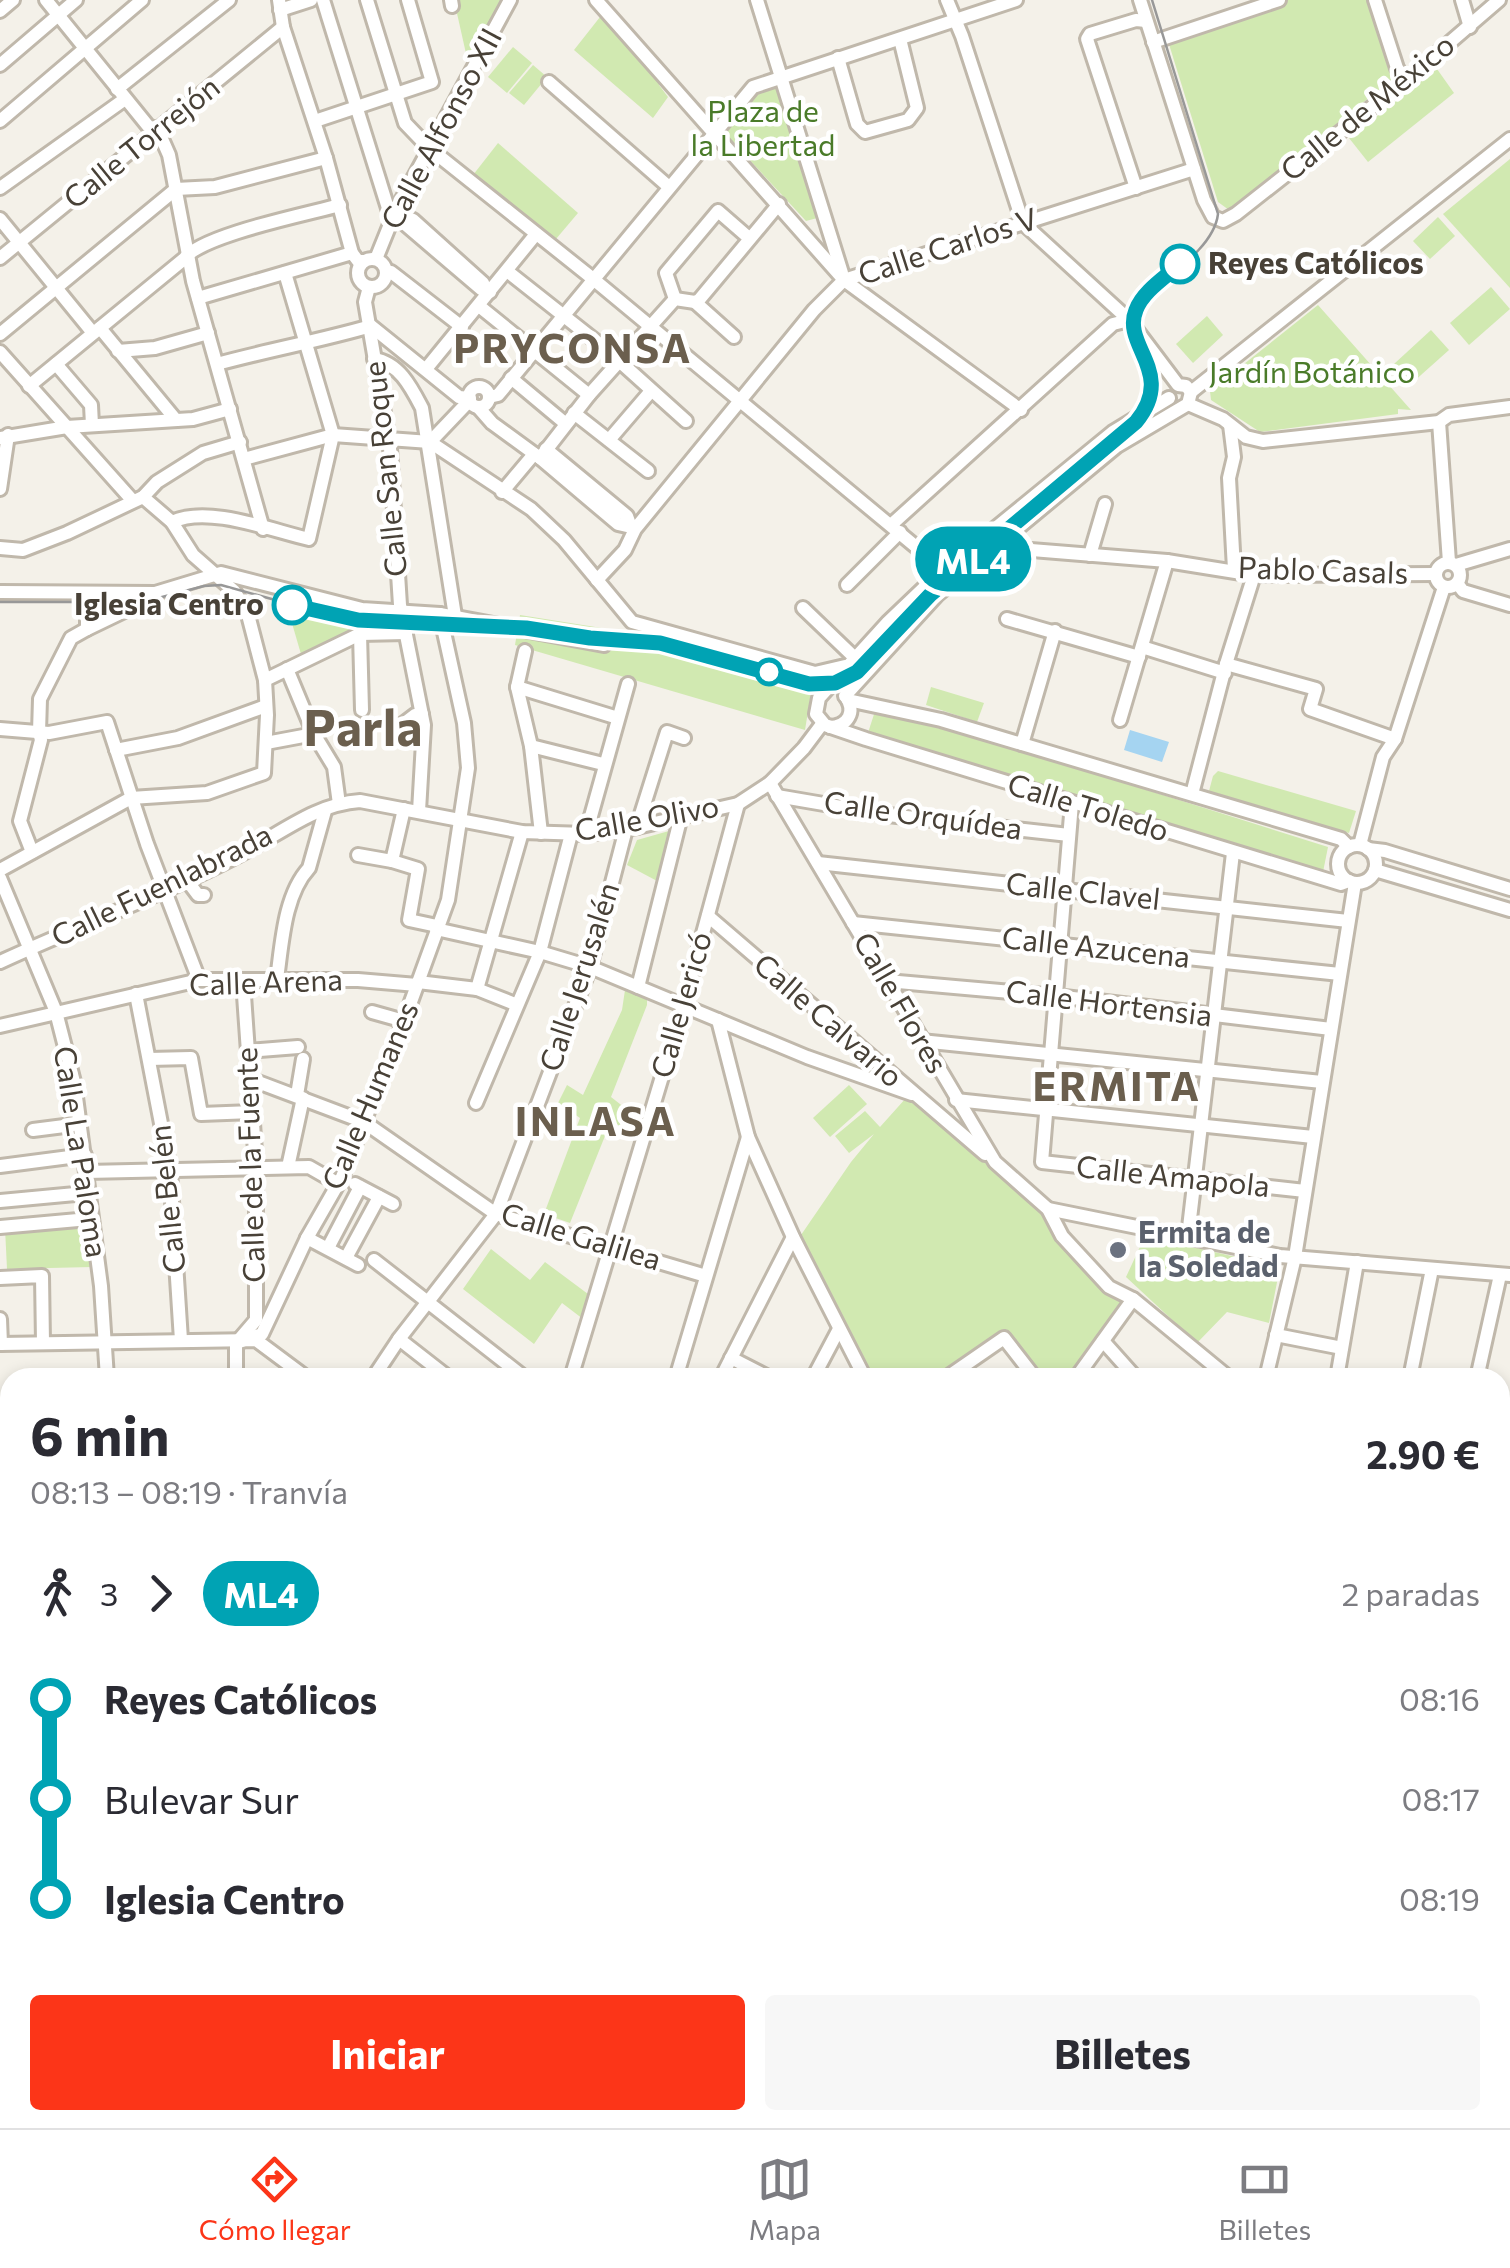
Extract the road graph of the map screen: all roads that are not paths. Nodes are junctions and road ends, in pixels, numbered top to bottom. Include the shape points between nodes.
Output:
1 (13, 0) edge
2 (46, 0) edge
3 (76, 0) edge
4 (142, 0) edge
5 (229, 0) edge
6 (311, 0) edge
7 (323, 0) edge
8 (368, 0) edge
9 (408, 0) edge
10 (510, 0) edge
11 (596, 0) edge
12 (757, 0) edge
13 (948, 0) edge
14 (1016, 0) edge
15 (1140, 0) edge
16 (1279, 0) edge
17 (1375, 0) edge
18 (1462, 0) edge
19 (1498, 0) edge
20 (279, 5) edge
21 (0, 11) edge
22 (58, 15) junction
23 (955, 20) junction
24 (1146, 21) junction
25 (284, 27) junction
26 (1470, 27) junction
27 (900, 39) junction
28 (1153, 42) junction
29 (84, 48) junction
30 (838, 58) junction
31 (0, 66) edge
32 (782, 75) junction
33 (1405, 81) junction
34 (549, 82) dead end
35 (122, 94) junction
36 (396, 96) junction
37 (357, 109) junction
38 (315, 120) junction
39 (0, 121) edge
40 (158, 130) junction
41 (714, 132) junction
42 (1510, 140) edge
43 (429, 148) junction
44 (326, 158) junction
45 (1194, 170) junction
46 (669, 187) junction
47 (0, 188) edge
48 (1136, 188) junction
49 (176, 189) junction
50 (778, 204) junction
51 (340, 205) junction
52 (394, 217) junction
53 (0, 220) edge
54 (1023, 223) junction
55 (536, 234) junction
56 (749, 238) junction
57 (20, 243) junction
58 (190, 252) junction
59 (0, 258) edge
60 (364, 258) junction
61 (507, 271) junction
62 (286, 273) junction
63 (386, 273) junction
64 (592, 278) junction
65 (844, 280) junction
66 (368, 287) junction
67 (57, 288) junction
68 (488, 291) junction
69 (198, 298) junction
70 (675, 299) junction
71 (695, 302) junction
72 (479, 306) junction
73 (564, 315) junction
74 (1129, 320) junction
75 (370, 326) junction
76 (462, 327) junction
77 (651, 328) junction
78 (97, 331) junction
79 (208, 333) junction
80 (0, 334) edge
81 (734, 337) dead end
82 (306, 345) junction
83 (118, 350) junction
84 (535, 351) junction
85 (0, 352) edge
86 (374, 359) junction
87 (216, 362) junction
88 (619, 362) junction
89 (56, 364) junction
90 (12, 366) junction
91 (426, 370) junction
92 (0, 376) edge
93 (511, 378) junction
94 (29, 386) junction
95 (651, 391) junction
96 (589, 394) junction
97 (1181, 397) junction
98 (740, 400) junction
99 (472, 402) junction
100 (1510, 407) edge
101 (230, 409) junction
102 (1021, 410) junction
103 (570, 419) junction
104 (176, 420) junction
105 (686, 421) dead end
106 (1439, 422) junction
107 (1230, 424) junction
108 (92, 425) junction
109 (67, 426) junction
110 (333, 435) junction
111 (4, 436) edge
112 (389, 440) junction
113 (608, 440) junction
114 (240, 442) junction
115 (430, 442) junction
116 (1263, 442) junction
117 (540, 454) junction
118 (1234, 456) junction
119 (244, 459) junction
120 (648, 470) dead end
121 (0, 489) edge
122 (502, 492) junction
123 (138, 499) junction
124 (1106, 504) dead end
125 (172, 522) junction
126 (633, 528) junction
127 (263, 529) junction
128 (896, 529) junction
129 (995, 547) junction
130 (0, 548) edge
131 (1510, 549) edge
132 (1090, 554) junction
133 (1167, 562) junction
134 (1452, 564) junction
135 (1234, 569) junction
136 (944, 570) junction
137 (1436, 574) junction
138 (212, 575) junction
139 (1254, 575) junction
140 (597, 580) junction
141 (847, 585) dead end
142 (1451, 585) junction
143 (0, 592) edge
144 (142, 598) junction
145 (1510, 605) edge
146 (803, 608) dead end
147 (448, 615) junction
148 (1007, 619) dead end
149 (403, 623) junction
150 (87, 629) junction
151 (1055, 631) junction
152 (360, 634) junction
153 (604, 645) dead end
154 (525, 651) dead end
155 (1140, 653) junction
156 (851, 662) junction
157 (1226, 668) junction
158 (287, 669) junction
159 (265, 680) junction
160 (628, 684) dead end
161 (517, 687) junction
162 (824, 694) junction
163 (846, 698) junction
164 (266, 706) junction
165 (362, 710) dead end
166 (422, 714) junction
167 (618, 718) junction
168 (1120, 720) dead end
169 (825, 725) junction
170 (0, 729) edge
171 (394, 731) dead end
172 (38, 732) junction
173 (314, 734) junction
174 (684, 738) dead end
175 (1395, 738) junction
176 (266, 743) junction
177 (1022, 744) junction
178 (531, 746) junction
179 (116, 750) junction
180 (603, 764) junction
181 (770, 782) junction
182 (1192, 794) junction
183 (777, 796) junction
184 (131, 798) junction
185 (339, 804) junction
186 (738, 804) junction
187 (1072, 804) junction
188 (404, 808) junction
189 (324, 811) junction
190 (419, 812) junction
191 (680, 820) junction
192 (462, 822) junction
193 (631, 828) junction
194 (522, 832) junction
195 (541, 833) junction
196 (571, 834) junction
197 (586, 834) junction
198 (1069, 835) junction
199 (1359, 847) junction
200 (32, 852) junction
201 (1233, 854) junction
202 (358, 855) dead end
203 (392, 861) junction
204 (818, 864) junction
205 (0, 870) edge
206 (1375, 870) junction
207 (0, 878) edge
208 (186, 879) junction
209 (1352, 882) junction
210 (165, 888) junction
211 (1510, 889) edge
212 (1066, 890) junction
213 (204, 895) dead end
214 (1226, 908) junction
215 (1510, 910) edge
216 (708, 916) junction
217 (1348, 921) junction
218 (852, 923) junction
219 (436, 928) junction
220 (488, 942) junction
221 (1060, 945) junction
222 (31, 948) junction
223 (540, 952) junction
224 (1220, 961) junction
225 (0, 962) edge
226 (590, 967) junction
227 (1340, 974) junction
228 (276, 978) junction
229 (199, 980) junction
230 (243, 981) junction
231 (887, 981) junction
232 (418, 983) junction
233 (638, 987) junction
234 (477, 989) junction
235 (136, 994) junction
236 (1056, 996) junction
237 (516, 1004) junction
238 (683, 1007) junction
239 (56, 1012) junction
240 (372, 1012) dead end
241 (1214, 1016) junction
242 (718, 1020) junction
243 (404, 1022) junction
244 (0, 1026) edge
245 (1331, 1029) junction
246 (921, 1041) junction
247 (248, 1051) junction
248 (1051, 1053) junction
249 (149, 1059) junction
250 (1207, 1070) junction
251 (250, 1079) junction
252 (1322, 1082) junction
253 (912, 1094) junction
254 (300, 1096) junction
255 (956, 1100) junction
256 (476, 1103) dead end
257 (1046, 1108) junction
258 (252, 1112) junction
259 (364, 1122) junction
260 (80, 1124) junction
261 (1200, 1125) junction
262 (34, 1130) dead end
263 (748, 1137) junction
264 (1313, 1137) junction
265 (85, 1154) junction
266 (995, 1162) junction
267 (0, 1166) edge
268 (256, 1166) junction
269 (288, 1167) junction
270 (170, 1170) junction
271 (86, 1172) junction
272 (1194, 1179) junction
273 (340, 1180) junction
274 (360, 1186) junction
275 (1305, 1192) junction
276 (86, 1194) junction
277 (379, 1196) junction
278 (0, 1201) edge
279 (393, 1204) dead end
280 (1048, 1209) junction
281 (496, 1214) junction
282 (89, 1219) junction
283 (0, 1226) edge
284 (1188, 1236) junction
285 (792, 1237) junction
286 (308, 1238) junction
287 (610, 1246) junction
288 (328, 1248) junction
289 (1294, 1257) junction
290 (374, 1260) dead end
291 (1358, 1262) junction
292 (1432, 1269) junction
293 (1505, 1275) edge
294 (706, 1276) junction
295 (0, 1278) edge
296 (1134, 1299) junction
297 (427, 1302) junction
298 (0, 1319) edge
299 (839, 1329) junction
300 (1276, 1335) junction
301 (398, 1338) junction
302 (181, 1340) junction
303 (106, 1341) junction
304 (1104, 1341) junction
305 (43, 1343) junction
306 (236, 1343) junction
307 (0, 1344) edge
308 (1342, 1348) junction
309 (731, 1358) junction
310 (107, 1368) edge
311 (236, 1368) edge
312 (293, 1368) edge
313 (379, 1368) edge
314 (436, 1368) edge
315 (512, 1368) edge
316 (574, 1368) edge
317 (679, 1368) edge
318 (726, 1368) edge
319 (750, 1368) edge
320 (818, 1368) edge
321 (860, 1368) edge
322 (960, 1368) edge
323 (1027, 1368) edge
324 (1084, 1368) edge
325 (1127, 1368) edge
326 (1217, 1368) edge
327 (1268, 1368) edge
328 (1338, 1368) edge
329 (1412, 1368) edge
330 (1481, 1368) edge

1 - 21 street
2 - 22 street
3 - 22 street
4 - 29 street
5 - 35 street
6 - 20 street
7 - 37 street
8 - 36 street
9 - 36 street via 432,82
10 - 43 street, Calle Alfonso XII
11 - 41 street
12 - 32 street
13 - 23 street
14 - 23 street
15 - 24 street
16 - 28 street
17 - 33 street
18 - 26 street
19 - 26 street, Calle de México
20 - 25 street
22 - 29 street
22 - 31 street
23 - 27 street
23 - 54 street
24 - 28 street
24 - 48 street via 1087,39
25 - 38 street
25 - 40 street, Calle Torrejón
26 - 33 street, Calle de México
27 - 30 street
27 - 30 street via 916,108 908,120 866,132 857,124
28 - 45 street
29 - 35 street
29 - 39 street
30 - 32 street
32 - 41 street via 752,88
32 - 65 street
33 - 45 street, Calle de México via 1222,221 1213,217
34 - 46 street
35 - 40 street
35 - 47 street
36 - 37 street
36 - 43 street via 405,124
37 - 38 street
37 - 52 street
38 - 44 street
40 - 49 street
40 - 57 street, Calle Torrejón
41 - 46 street
41 - 50 street
42 - 97 street
43 - 52 street, Calle Alfonso XII
43 - 55 street
44 - 49 street via 215,188
44 - 51 street
45 - 48 street, Calle Carlos V
46 - 64 street
48 - 54 street, Calle Carlos V
49 - 58 street
49 - 67 street
50 - 56 street
50 - 65 street
51 - 58 street
51 - 60 street
52 - 60 street, Calle Alfonso XII
52 - 68 street via 413,220
53 - 57 street
54 - 65 street, Calle Carlos V
54 - 74 street
55 - 61 street
55 - 64 street
56 - 70 street via 718,211 666,273
56 - 71 street
57 - 59 street, Calle Torrejón
57 - 67 street
58 - 69 street
58 - 78 street
60 - 62 street
60 - 63 street via 383,264
60 - 66 street via 358,278
61 - 68 street
61 - 73 street
62 - 69 street
62 - 82 street
63 - 66 street via 383,283
63 - 76 street, Calle Alfonso XII
64 - 73 street
64 - 77 street
65 - 98 street, Calle Carlos V
65 - 102 street
66 - 75 street, Calle San Roque
67 - 78 street
67 - 80 street
68 - 72 street
69 - 79 street
70 - 71 street
70 - 77 street
71 - 81 street
72 - 76 street
72 - 84 street
73 - 84 street
73 - 88 street
74 - 97 street
74 - 102 street via 1116,322
75 - 82 street
75 - 86 street, Calle San Roque
75 - 91 street, Calle San Roque
76 - 91 street
77 - 88 street
77 - 98 street
78 - 83 street
78 - 89 street
79 - 83 street
79 - 87 street
82 - 87 street
82 - 110 street
83 - 104 street
84 - 93 street
84 - 96 street
85 - 90 street
86 - 112 street, Calle San Roque
86 - 115 street, Calle Humanes via 384,360 410,386
87 - 101 street
88 - 95 street
88 - 96 street
89 - 94 street
89 - 108 street via 92,404
90 - 92 street
90 - 94 street
91 - 99 street, Calle San Roque
93 - 99 street via 486,404
93 - 103 street
94 - 109 street
95 - 105 street
95 - 113 street
96 - 103 street
97 - 107 street
97 - 129 street
97 - 136 street via 1113,432
98 - 126 street, Calle Carlos V
98 - 128 street
99 - 115 street
99 - 117 street, Calle San Roque
100 - 106 street via 1450,414
101 - 104 street
101 - 114 street
102 - 128 street
103 - 113 street
103 - 117 street
104 - 108 street
106 - 116 street
106 - 134 street
107 - 116 street
107 - 118 street
108 - 109 street
109 - 111 street
109 - 123 street via 123,494
110 - 112 street
110 - 119 street
110 - 127 street via 308,539
111 - 121 street
112 - 115 street
112 - 149 street, Calle San Roque
113 - 120 street
114 - 119 street
114 - 123 street via 202,453
115 - 122 street
115 - 147 street, Calle Humanes
116 - 118 street
117 - 122 street
117 - 126 street, Calle San Roque via 618,524
118 - 135 street
119 - 127 street
122 - 140 street via 531,509
123 - 125 street
123 - 130 street via 24,550
124 - 132 street
125 - 127 street via 218,517
125 - 138 street
126 - 140 street, Calle Carlos V via 625,550
128 - 136 street
128 - 141 street
129 - 132 street, Pablo Casals
129 - 163 street via 929,602
131 - 134 street
132 - 133 street, Pablo Casals
133 - 135 street, Pablo Casals
133 - 155 street
134 - 137 street
134 - 142 street via 1460,574
135 - 139 street, Pablo Casals
136 - 156 street
137 - 139 street, Pablo Casals
137 - 142 street via 1438,582
138 - 144 street
138 - 149 street via 233,574
138 - 159 street via 248,611
139 - 157 street
140 - 156 street via 632,622 815,672
142 - 145 street
142 - 175 street
143 - 144 street
144 - 150 street
144 - 150 street via 87,603
146 - 156 street
147 - 149 street
147 - 153 street
147 - 192 street, Calle Humanes via 468,768
148 - 151 street
149 - 152 street
149 - 166 street, Calle San Roque
150 - 172 street via 71,638 40,700
151 - 155 street
151 - 177 street
152 - 158 street
152 - 165 street
154 - 161 street
155 - 157 street
155 - 168 street
156 - 162 street
157 - 175 street via 1316,689 1310,709
157 - 182 street
158 - 159 street
158 - 173 street
159 - 164 street
160 - 167 street
161 - 167 street
161 - 178 street
162 - 163 street
162 - 169 street via 815,708
163 - 169 street via 847,720
163 - 177 street, Calle Toledo
164 - 176 street
164 - 179 street via 178,738
166 - 171 street
166 - 190 street, Calle San Roque
167 - 180 street
169 - 181 street, Calle Olivo
169 - 187 street, Calle Toledo
170 - 172 street
172 - 179 street via 108,722
172 - 200 street via 42,740 20,822
173 - 176 street
173 - 185 street via 334,768
174 - 193 street, Calle Jerusalén via 668,732
175 - 199 street via 1383,758
176 - 184 street via 264,773 207,793
177 - 182 street, Calle Toledo
178 - 180 street
178 - 195 street
179 - 184 street
180 - 197 street
181 - 183 street, Calle Flores
181 - 186 street, Calle Olivo
182 - 199 street, Calle Toledo
183 - 198 street, Calle Orquídea
183 - 204 street, Calle Flores
184 - 200 street
184 - 210 street
185 - 188 street, Calle Olivo via 360,800
185 - 189 street, Calle Olivo
186 - 191 street, Calle Olivo
186 - 216 street, Calle Jericó
187 - 198 street
187 - 201 street, Calle Toledo
188 - 190 street, Calle Olivo
188 - 203 street
189 - 208 street, Calle Fuenlabrada
189 - 228 street via 286,918
190 - 192 street, Calle Olivo
191 - 193 street, Calle Olivo
191 - 233 street
192 - 194 street, Calle Olivo
192 - 219 street, Calle Humanes
193 - 197 street, Calle Olivo
193 - 226 street, Calle Jerusalén
194 - 195 street, Calle Olivo
194 - 220 street
195 - 196 street, Calle Olivo
196 - 197 street, Calle Olivo
196 - 223 street
198 - 212 street
199 - 206 street via 1376,862
199 - 209 street via 1339,860 1342,876
199 - 211 street, Calle Toledo
200 - 205 street
201 - 209 street, Calle Toledo
201 - 214 street
202 - 203 street
203 - 219 street via 418,868 409,920
204 - 212 street, Calle Clavel
204 - 218 street, Calle Flores
206 - 209 street via 1367,880
206 - 215 street
207 - 222 street, Calle La Paloma
208 - 210 street, Calle Fuenlabrada
208 - 213 street
209 - 217 street
210 - 222 street, Calle Fuenlabrada
210 - 229 street
212 - 214 street, Calle Clavel
212 - 221 street
214 - 217 street, Calle Clavel
214 - 224 street
216 - 238 street, Calle Jericó
216 - 253 street, Calle Calvario
217 - 227 street
218 - 221 street, Calle Azucena
218 - 231 street, Calle Flores
219 - 220 street
219 - 232 street, Calle Humanes
220 - 223 street
220 - 234 street
221 - 224 street, Calle Azucena
221 - 236 street
222 - 225 street, Calle Fuenlabrada
222 - 239 street, Calle La Paloma
223 - 226 street
223 - 237 street
224 - 227 street, Calle Azucena
224 - 241 street
226 - 233 street
226 - 281 street, Calle Jerusalén
227 - 245 street
228 - 230 street, Calle Arena
228 - 232 street, Calle Arena
229 - 230 street, Calle Arena
229 - 235 street, Calle Arena
230 - 247 street, Calle de la Fuente
231 - 236 street, Calle Hortensia
231 - 246 street, Calle Flores
232 - 234 street, Calle Arena
232 - 243 street, Calle Humanes
233 - 238 street
234 - 237 street, Calle Arena
235 - 239 street, Calle Arena
235 - 249 street, Calle Belén
236 - 241 street, Calle Hortensia
236 - 248 street
237 - 256 street
238 - 242 street
238 - 287 street, Calle Jericó
239 - 244 street, Calle Arena
239 - 260 street, Calle La Paloma
240 - 243 street
241 - 245 street, Calle Hortensia
241 - 250 street
242 - 253 street
242 - 263 street
243 - 259 street, Calle Humanes
245 - 252 street
246 - 248 street
246 - 255 street, Calle Flores
247 - 251 street, Calle de la Fuente
247 - 254 street via 300,1053
248 - 250 street
248 - 257 street
249 - 258 street, Calle Belén via 190,1058 201,1114
249 - 270 street, Calle Belén
250 - 252 street
250 - 261 street
251 - 254 street, Calle Galilea
251 - 258 street, Calle de la Fuente
252 - 264 street
253 - 266 street, Calle Calvario
254 - 259 street, Calle Galilea
254 - 269 street
255 - 257 street
255 - 266 street, Calle Flores
257 - 261 street
257 - 272 street, Calle Amapola via 1042,1162
258 - 268 street, Calle de la Fuente
259 - 273 street, Calle Humanes
259 - 281 street, Calle Galilea
260 - 262 street
260 - 265 street, Calle La Paloma
261 - 264 street
261 - 272 street
263 - 285 street
263 - 294 street
264 - 275 street
265 - 267 street
265 - 271 street, Calle La Paloma
266 - 280 street, Calle Flores
268 - 269 street
268 - 270 street
268 - 306 street, Calle de la Fuente via 256,1320
269 - 273 street
270 - 271 street
270 - 302 street, Calle Belén
271 - 276 street, Calle La Paloma
272 - 275 street, Calle Amapola
272 - 284 street
273 - 274 street
273 - 286 street, Calle Humanes
274 - 277 street
274 - 288 street
275 - 289 street
276 - 278 street
276 - 282 street, Calle La Paloma
277 - 279 street
277 - 288 street via 352,1262
280 - 284 street
280 - 296 street, Calle Flores via 1062,1236 1109,1287
281 - 287 street, Calle Galilea
281 - 297 street, Calle Jerusalén
282 - 283 street
282 - 303 street, Calle La Paloma
284 - 289 street
285 - 299 street
285 - 309 street
286 - 288 street
286 - 306 street, Calle Humanes via 262,1334
287 - 294 street, Calle Galilea
287 - 316 street, Calle Jericó
289 - 291 street
289 - 300 street
290 - 297 street
291 - 292 street
291 - 308 street
292 - 293 street
292 - 329 street
293 - 330 street
294 - 317 street
295 - 305 street via 42,1276
296 - 304 street
296 - 326 street, Calle Flores
297 - 301 street, Calle Jerusalén
297 - 315 street
298 - 307 street
299 - 320 street
299 - 321 street
300 - 308 street
300 - 327 street
301 - 313 street, Calle Jerusalén
301 - 314 street
302 - 303 street
302 - 306 street
303 - 305 street
303 - 310 street, Calle La Paloma
304 - 324 street
304 - 325 street
305 - 307 street
306 - 311 street
306 - 312 street via 256,1340
308 - 328 street
309 - 318 street
309 - 319 street
322 - 323 street via 1004,1338

